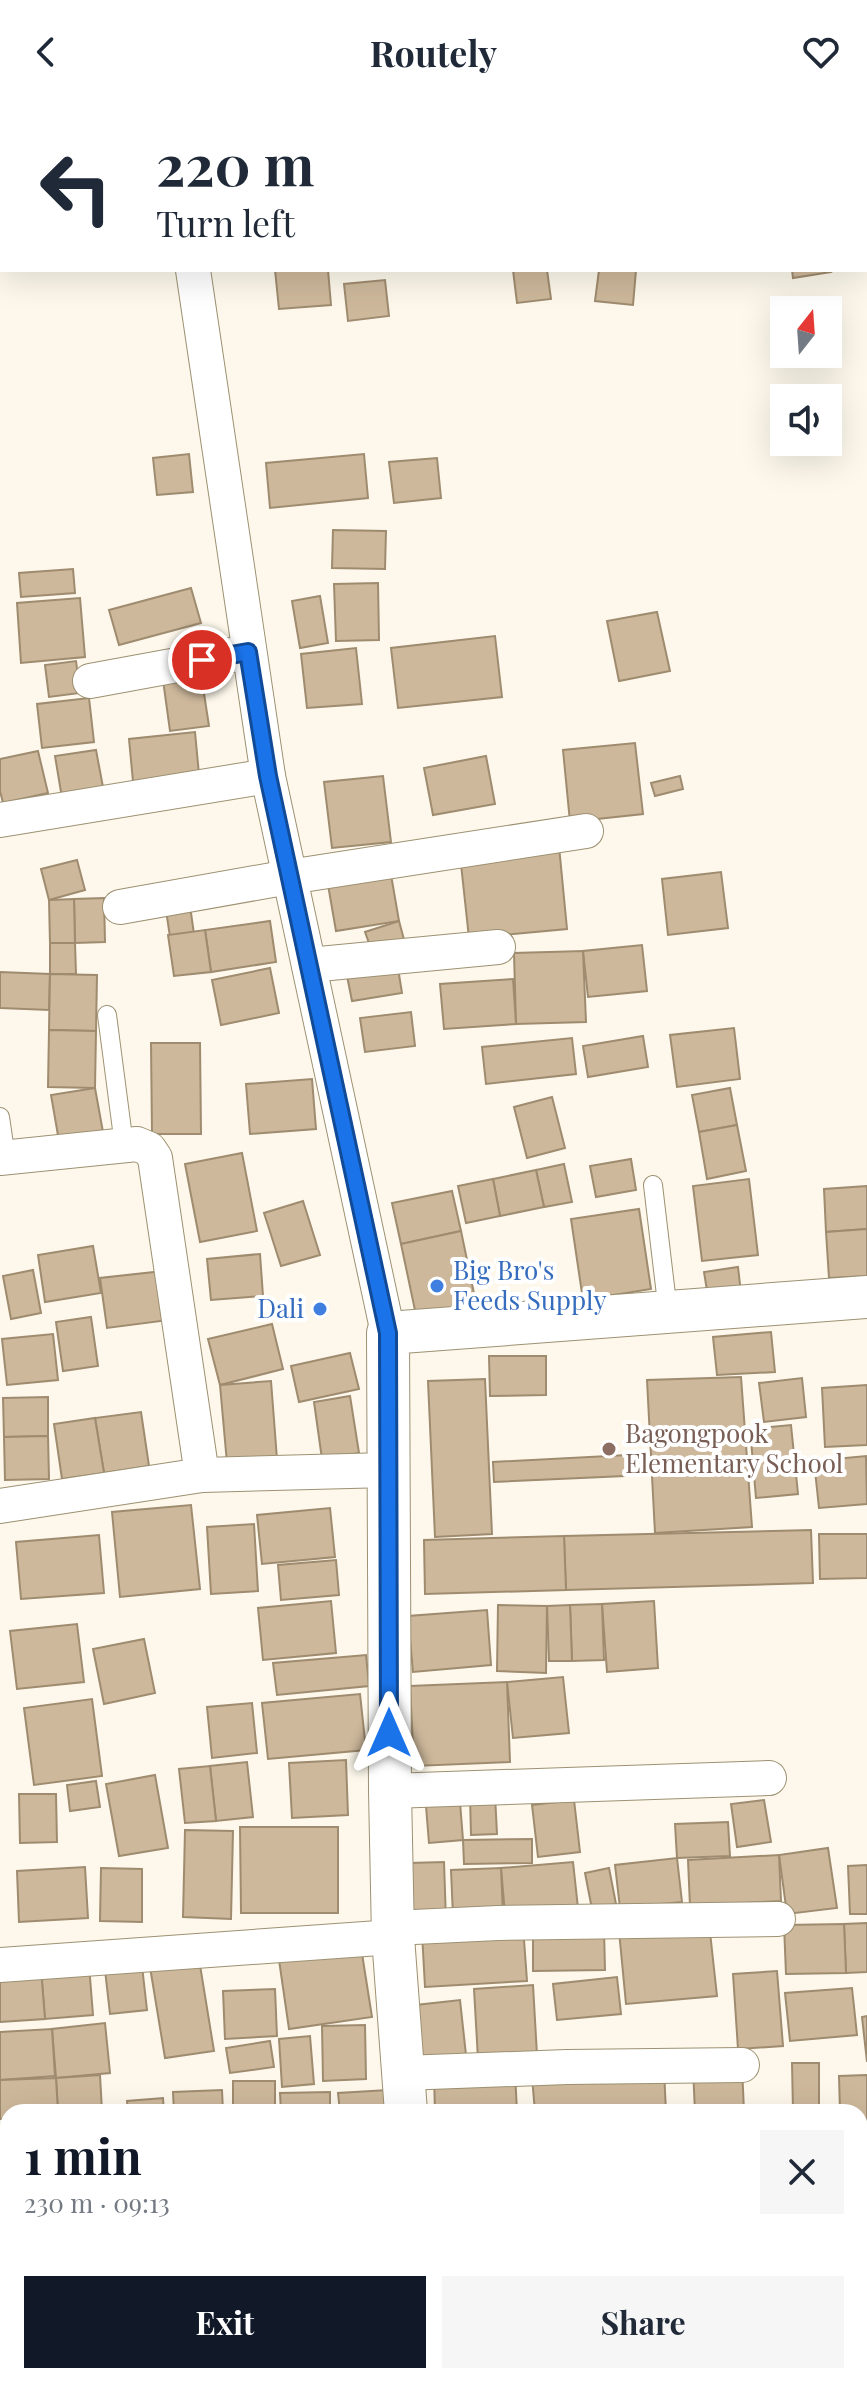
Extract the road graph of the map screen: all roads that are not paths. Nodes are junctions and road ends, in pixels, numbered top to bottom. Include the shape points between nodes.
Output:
1 (193, 272) edge
2 (248, 652) junction
3 (90, 681) dead end
4 (268, 776) junction
5 (0, 820) edge
6 (586, 831) dead end
7 (289, 877) junction
8 (120, 907) dead end
9 (498, 947) dead end
10 (309, 965) junction
11 (107, 1015) dead end
12 (0, 1117) edge
13 (124, 1145) junction
14 (3, 1158) edge
15 (653, 1185) dead end
16 (867, 1297) edge
17 (668, 1312) junction
18 (388, 1333) junction
19 (388, 1470) junction
20 (202, 1475) junction
21 (0, 1506) edge
22 (769, 1778) dead end
23 (390, 1791) junction
24 (778, 1919) dead end
25 (393, 1932) junction
26 (0, 1965) edge
27 (742, 2065) dead end
28 (404, 2093) edge

1 - 2 street
2 - 3 street
2 - 4 street
4 - 5 street
4 - 7 street
6 - 7 street
7 - 8 street
7 - 10 street
9 - 10 street
10 - 18 street
11 - 13 lane
12 - 14 lane
13 - 14 street
13 - 20 street via 149,1149 155,1158
15 - 17 lane
16 - 17 street
17 - 18 street
18 - 19 street
19 - 20 street
19 - 23 street
20 - 21 street
22 - 23 street
23 - 25 street
24 - 25 street via 498,1923
25 - 26 street
25 - 28 street
27 - 28 street via 567,2067

